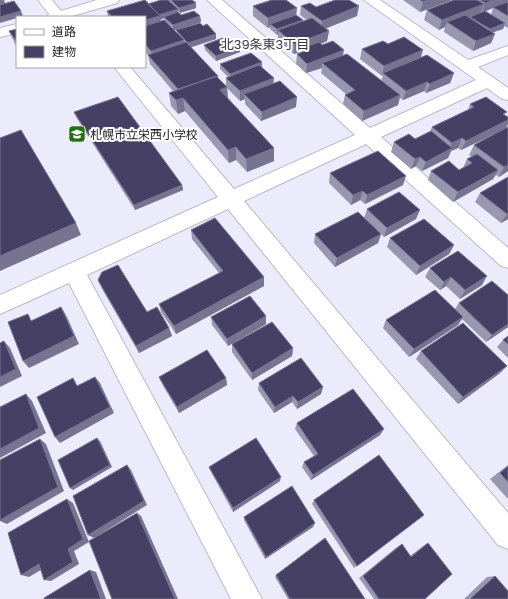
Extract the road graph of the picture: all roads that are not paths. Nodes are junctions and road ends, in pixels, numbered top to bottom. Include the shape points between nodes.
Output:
1 (46, 0) edge
2 (112, 0) edge
3 (214, 0) edge
4 (371, 0) edge
5 (78, 14) edge
6 (56, 16) edge
7 (16, 28) edge
8 (0, 33) edge
9 (508, 50) edge
10 (468, 66) junction
11 (123, 68) edge
12 (488, 81) junction
13 (508, 95) edge
14 (367, 137) junction
15 (231, 199) junction
16 (508, 260) edge
17 (74, 271) junction
18 (0, 305) edge
19 (508, 535) edge
20 (247, 599) edge

1 - 6 street
2 - 5 street
3 - 14 street
4 - 10 street
5 - 6 street
7 - 8 street
9 - 10 street
10 - 12 street
11 - 15 street
12 - 13 street
12 - 14 street
14 - 15 street
14 - 16 street
15 - 17 street
15 - 19 street
17 - 18 street
17 - 20 street

